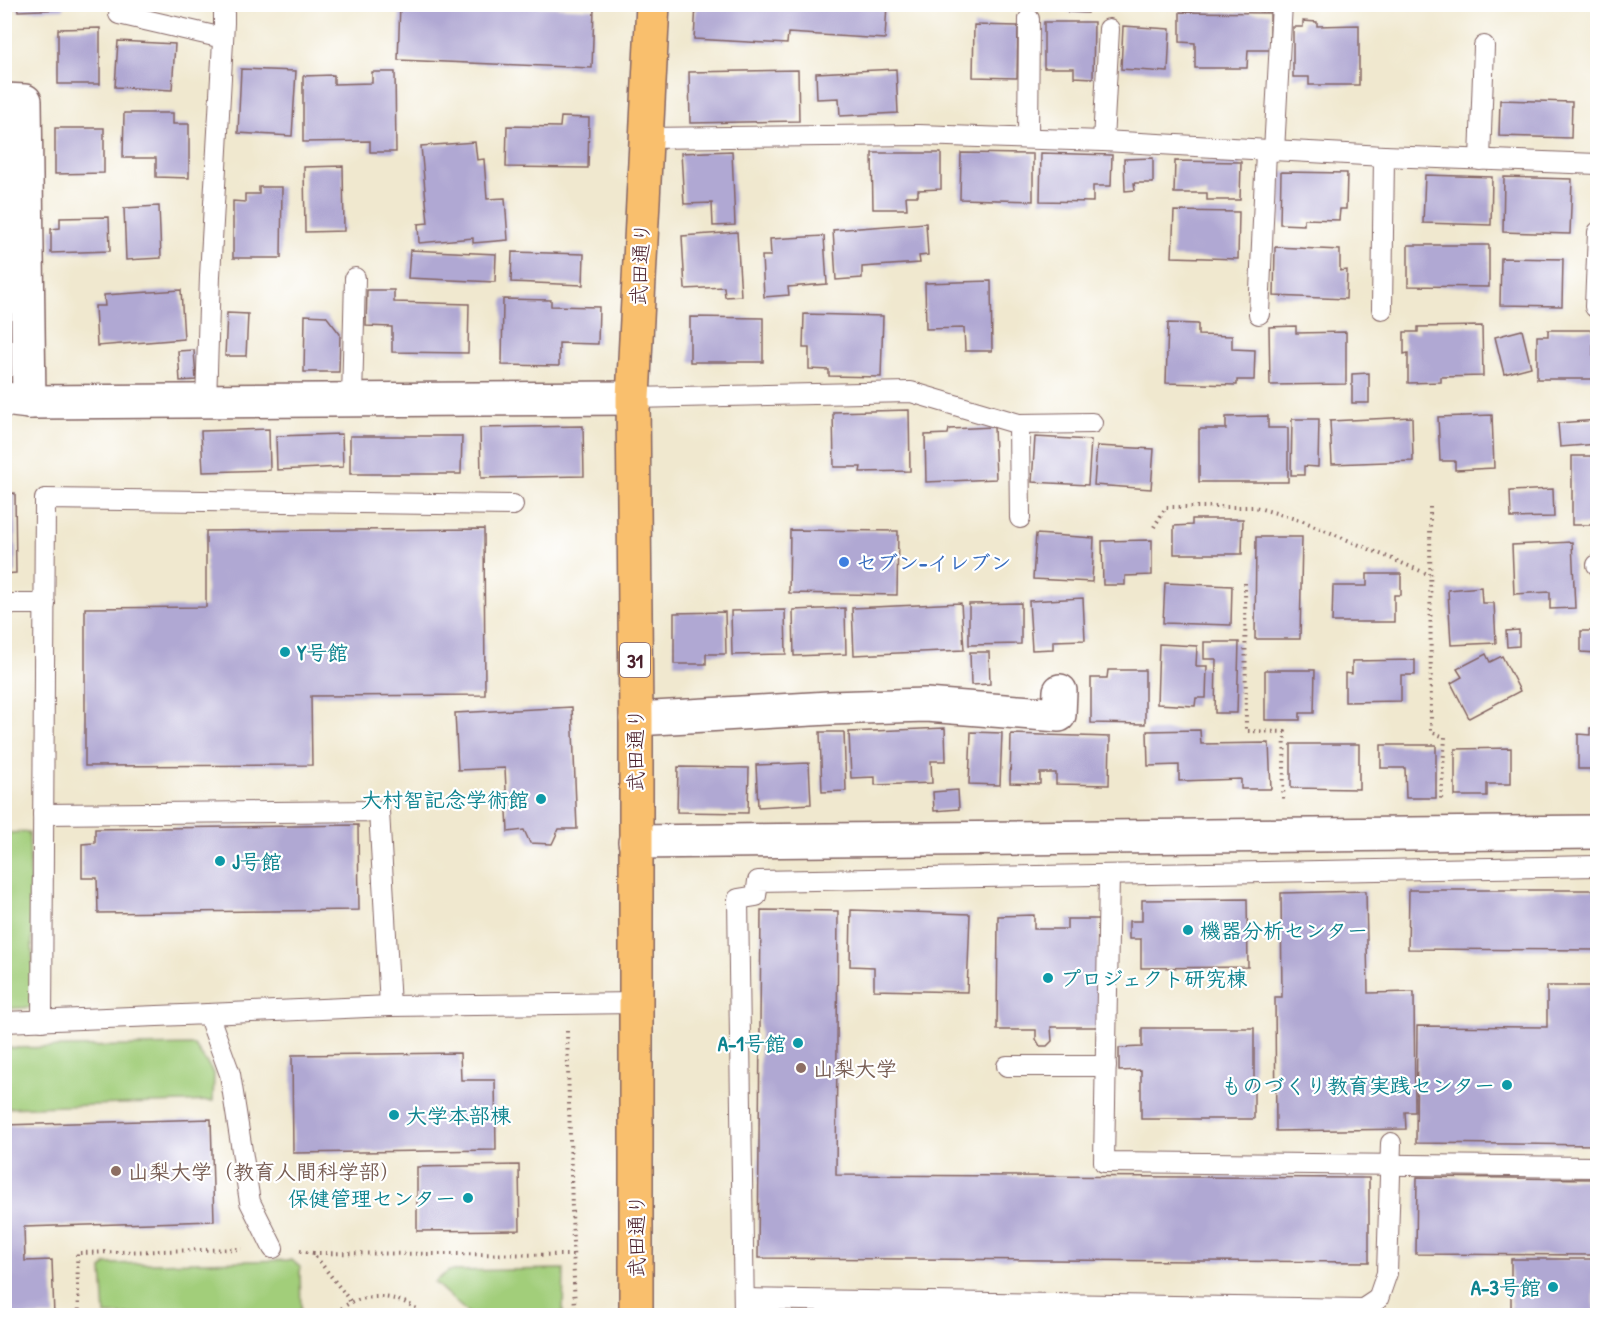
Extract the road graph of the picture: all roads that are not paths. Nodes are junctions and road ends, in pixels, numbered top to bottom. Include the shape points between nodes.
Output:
1 (224, 4) edge
2 (653, 4) edge
3 (1282, 4) edge
4 (119, 14) dead end
5 (1029, 19) dead end
6 (1109, 29) dead end
7 (223, 38) junction
8 (1484, 46) dead end
9 (4, 100) edge
10 (646, 138) junction
11 (1028, 138) junction
12 (1103, 141) junction
13 (1270, 151) junction
14 (1384, 156) junction
15 (1480, 160) junction
16 (1598, 164) edge
17 (1598, 232) edge
18 (355, 278) dead end
19 (1595, 307) dead end
20 (1382, 309) dead end
21 (1259, 314) dead end
22 (633, 398) junction
23 (352, 399) junction
24 (17, 401) edge
25 (206, 402) junction
26 (1092, 423) dead end
27 (1019, 424) junction
28 (513, 505) dead end
29 (1020, 518) dead end
30 (4, 604) edge
31 (45, 604) junction
32 (1060, 691) dead end
33 (636, 719) junction
34 (44, 814) junction
35 (1598, 832) edge
36 (635, 843) junction
37 (1598, 866) edge
38 (1108, 875) junction
39 (636, 1003) junction
40 (390, 1006) junction
41 (208, 1014) junction
42 (42, 1021) junction
43 (4, 1022) edge
44 (1007, 1066) dead end
45 (1106, 1066) junction
46 (1391, 1143) dead end
47 (1391, 1165) junction
48 (1598, 1167) edge
49 (273, 1248) road end
50 (744, 1307) edge
51 (1013, 1309) edge
52 (636, 1316) edge

1 - 7 lane
2 - 10 main road, 武田通り / 31
3 - 13 lane
4 - 7 lane
5 - 11 lane
6 - 12 lane
7 - 25 lane
8 - 15 lane
9 - 24 street via 25,101
10 - 11 lane
10 - 22 main road, 武田通り / 31
11 - 12 lane
12 - 13 lane
13 - 14 lane
13 - 21 lane
14 - 15 lane
14 - 20 lane
15 - 16 lane
17 - 19 lane
18 - 23 lane
22 - 23 street
22 - 27 lane via 911,392
22 - 33 main road, 武田通り / 31
23 - 25 street
24 - 25 street
26 - 27 lane
27 - 29 lane
28 - 31 lane via 45,499
30 - 31 lane
31 - 34 lane
32 - 33 street via 1059,715 926,705
33 - 36 main road, 武田通り / 31
34 - 40 lane via 379,812
34 - 42 lane
35 - 36 street
36 - 39 main road, 武田通り / 31
37 - 38 lane
38 - 45 lane
38 - 50 lane via 758,881 756,896 738,899
39 - 40 lane
39 - 52 main road, 武田通り / 31
40 - 41 lane
41 - 42 lane
41 - 49 lane via 230,1074 250,1202
42 - 43 lane
44 - 45 lane
45 - 47 lane via 1104,1162
46 - 47 lane
47 - 48 lane
47 - 51 lane via 1387,1273 1378,1299 1363,1310
50 - 51 lane

